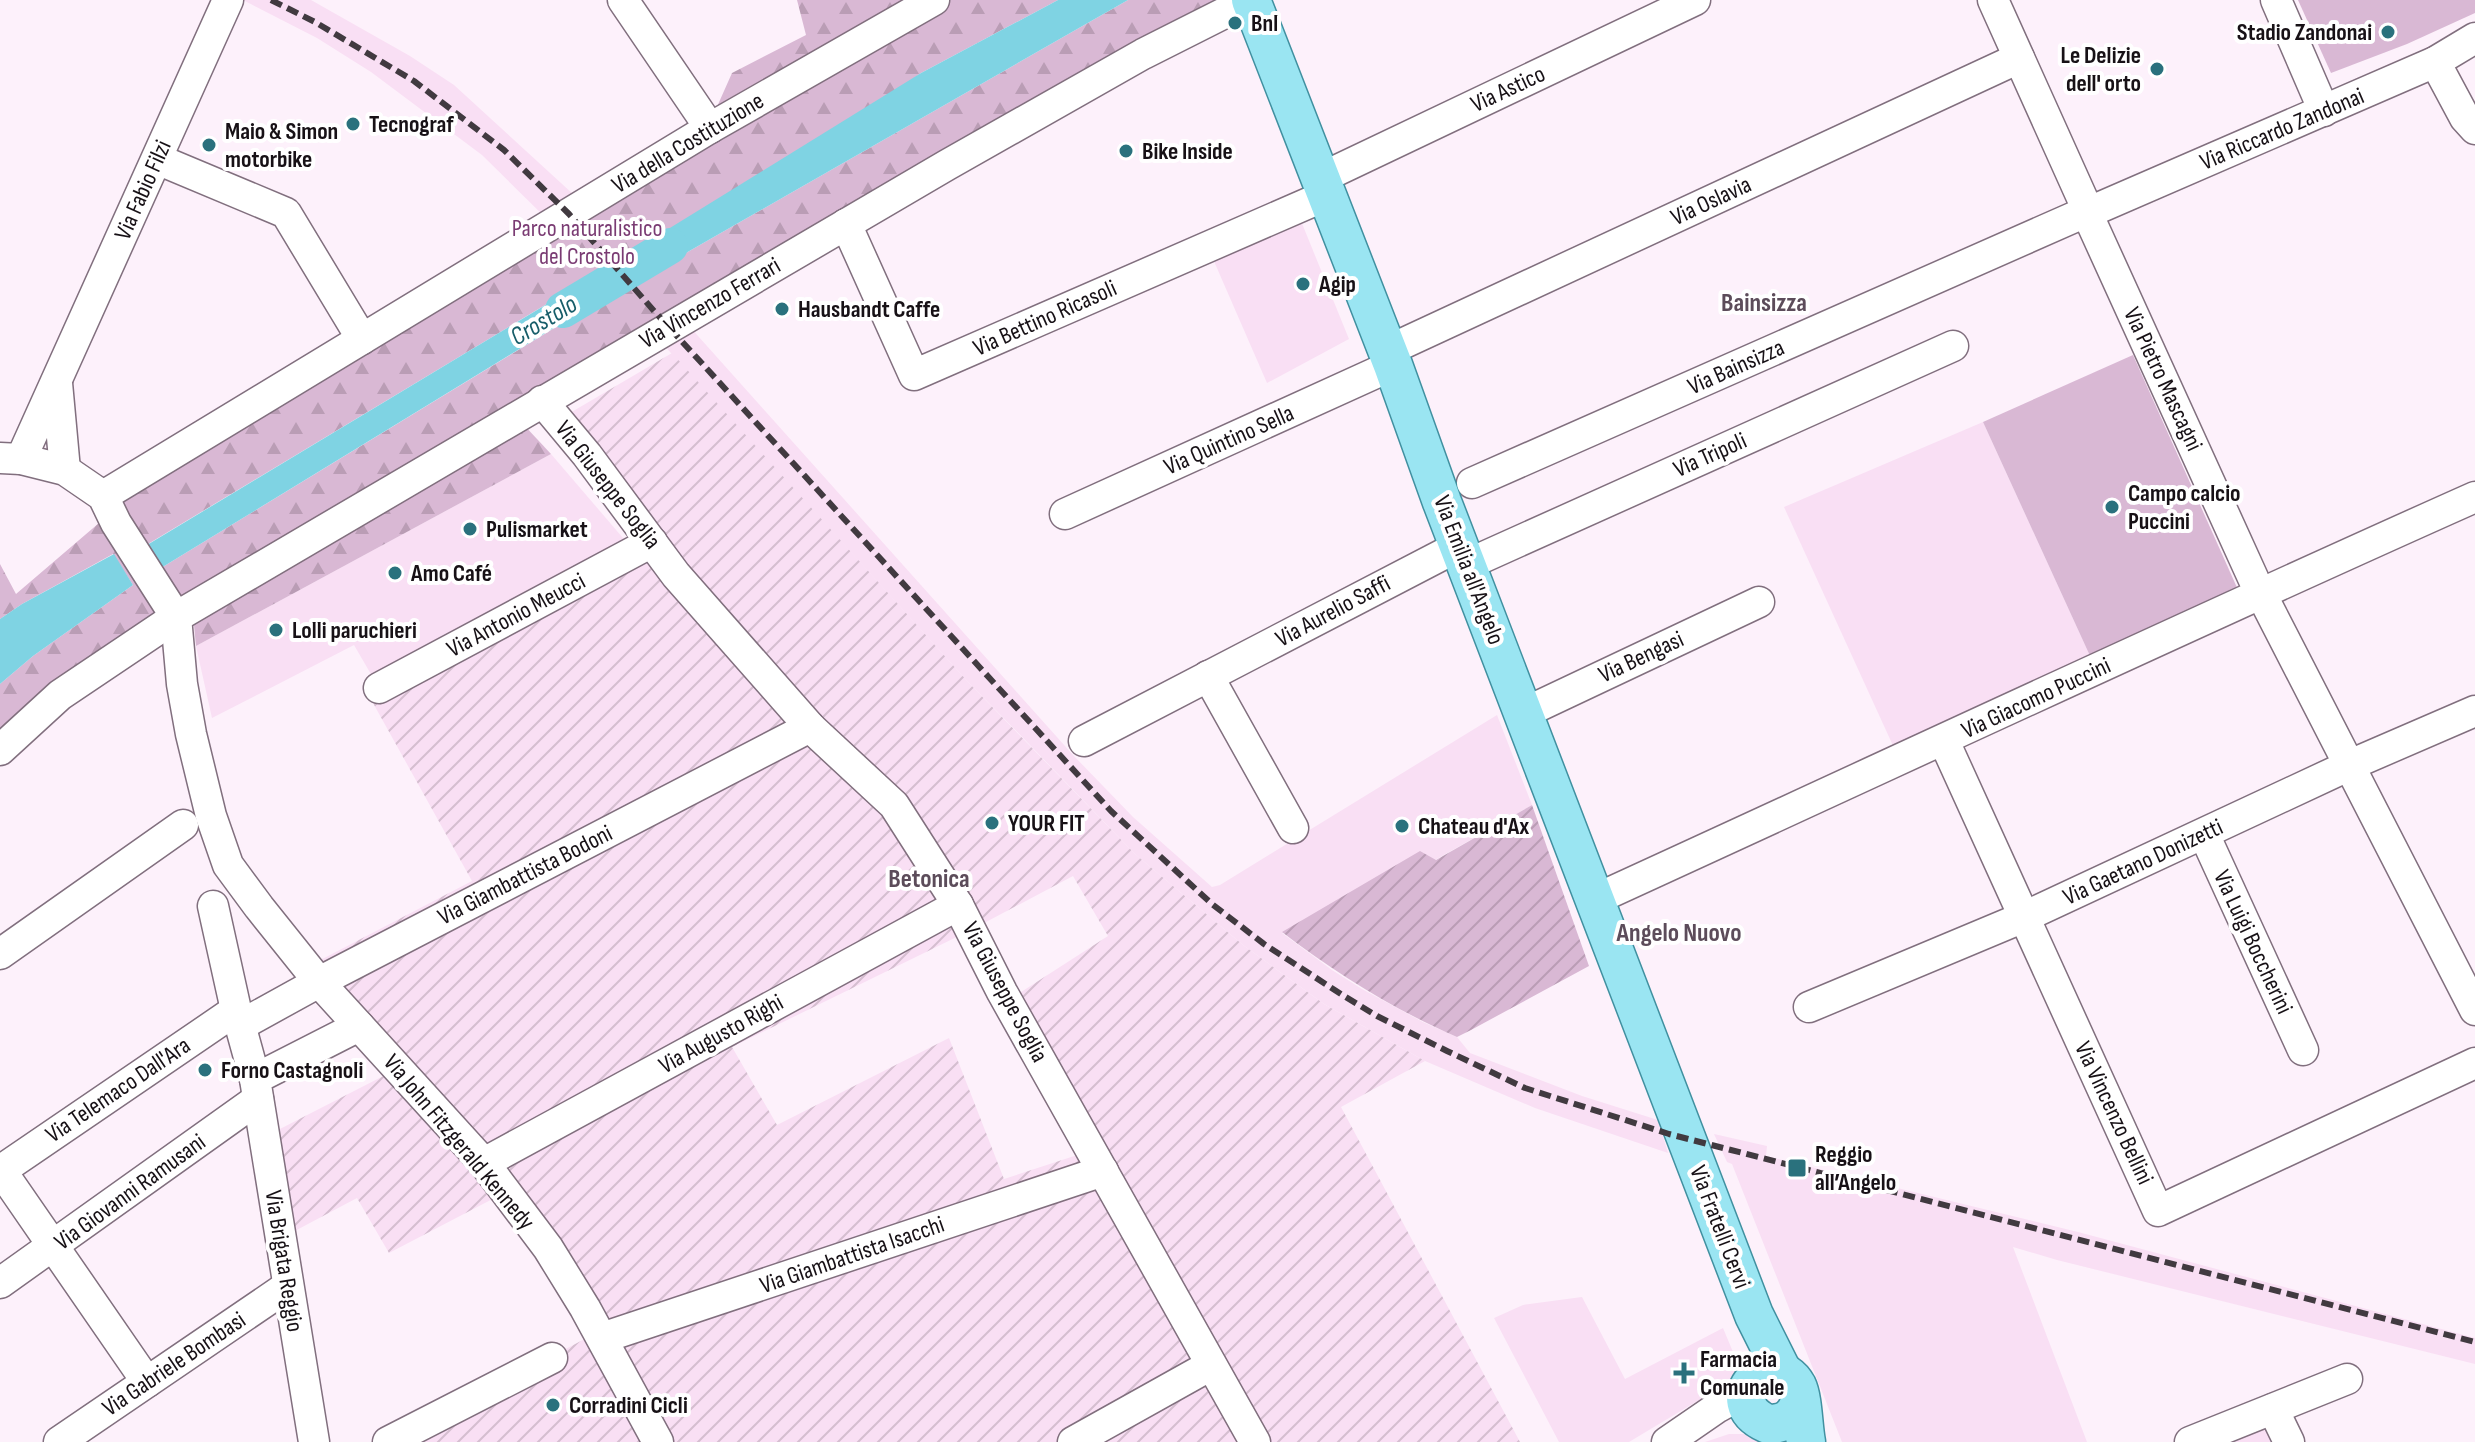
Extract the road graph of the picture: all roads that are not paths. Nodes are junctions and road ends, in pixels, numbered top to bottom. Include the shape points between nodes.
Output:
1 (623, 0) edge
2 (934, 0) edge
3 (1250, 0) edge
4 (1695, 0) edge
5 (1993, 0) edge
6 (2276, 0) edge
7 (224, 1) edge
8 (2475, 38) edge
9 (2019, 58) junction
10 (2435, 62) junction
11 (2324, 111) junction
12 (710, 128) junction
13 (2475, 129) edge
14 (157, 159) junction
15 (1324, 186) junction
16 (2087, 212) junction
17 (846, 224) junction
18 (362, 339) junction
19 (1953, 346) dead end
20 (1398, 355) junction
21 (57, 381) junction
22 (542, 401) junction
23 (10, 459) edge
24 (65, 470) junction
25 (1472, 483) dead end
26 (103, 496) junction
27 (2475, 497) edge
28 (1065, 514) dead end
29 (652, 542) junction
30 (1463, 555) junction
31 (2261, 593) junction
32 (1759, 602) dead end
33 (170, 608) junction
34 (1208, 676) junction
35 (379, 688) dead end
36 (2475, 711) edge
37 (1524, 713) junction
38 (810, 727) junction
39 (1084, 741) dead end
40 (1944, 741) junction
41 (0, 750) edge
42 (2350, 765) junction
43 (183, 825) dead end
44 (1293, 828) dead end
45 (2204, 834) junction
46 (1596, 899) junction
47 (958, 905) junction
48 (213, 906) dead end
49 (2024, 917) junction
50 (0, 954) edge
51 (319, 982) junction
52 (1809, 1007) dead end
53 (2475, 1010) edge
54 (238, 1018) junction
55 (359, 1026) junction
56 (2303, 1050) dead end
57 (2475, 1063) edge
58 (256, 1089) junction
59 (1687, 1139) joint
60 (484, 1163) junction
61 (0, 1170) edge
62 (1103, 1171) junction
63 (54, 1246) junction
64 (0, 1283) edge
65 (288, 1286) junction
66 (602, 1338) junction
67 (552, 1358) dead end
68 (1211, 1365) junction
69 (2347, 1379) dead end
70 (147, 1382) junction
71 (1779, 1408) edge
72 (2273, 1409) junction
73 (1675, 1437) edge
74 (309, 1440) edge
75 (59, 1442) edge
76 (388, 1442) edge
77 (658, 1442) edge
78 (1073, 1442) edge
79 (1255, 1442) edge
80 (2190, 1442) edge
81 (2289, 1442) edge

1 - 12 street
2 - 12 street, Via della Costituzione
3 - 15 main road, Via Emilia all'Angelo
3 - 17 street, Via Vincenzo Ferrari via 1143,54
4 - 15 street, Via Astico
5 - 9 street, Via Pietro Mascagni
6 - 11 street
7 - 14 street, Via Fabio Filzi
8 - 10 street, Via Riccardo Zandonai
9 - 16 street, Via Pietro Mascagni
9 - 20 street, Via Oslavia
10 - 11 street, Via Riccardo Zandonai
10 - 13 street
11 - 16 street, Via Riccardo Zandonai
12 - 18 street, Via della Costituzione
14 - 18 street via 286,213
14 - 21 street, Via Fabio Filzi
15 - 17 street, Via Bettino Ricasoli via 914,375
15 - 20 main road, Via Emilia all'Angelo
16 - 25 street, Via Bainsizza
16 - 31 street, Via Pietro Mascagni
17 - 22 street, Via Vincenzo Ferrari
18 - 26 street, Via della Costituzione
19 - 30 street, Via Tripoli
20 - 28 street, Via Quintino Sella
20 - 30 main road, Via Emilia all'Angelo
21 - 23 street, Via Fabio Filzi
21 - 24 street, Via Fabio Filzi
22 - 29 street, Via Giuseppe Soglia
22 - 33 street, Via Vincenzo Ferrari
23 - 24 street
24 - 26 street
26 - 33 street
27 - 31 street, Via Giacomo Puccini
29 - 35 street, Via Antonio Meucci
29 - 38 street, Via Giuseppe Soglia
30 - 34 street, Via Aurelio Saffi
30 - 37 main road, Via Emilia all'Angelo
31 - 40 street, Via Giacomo Puccini
31 - 42 street, Via Pietro Mascagni
32 - 37 street, Via Bengasi
33 - 41 street, Via Vincenzo Ferrari
33 - 51 street, Via John Fitzgerald Kennedy via 191,734 228,865
34 - 39 street, Via Aurelio Saffi
34 - 44 street
36 - 42 street, Via Gaetano Donizetti
37 - 46 main road, Via Emilia all'Angelo
38 - 47 street, Via Giuseppe Soglia via 894,805
38 - 51 street, Via Giambattista Bodoni
40 - 46 street, Via Giacomo Puccini
40 - 49 street, Via Vincenzo Bellini
42 - 45 street, Via Gaetano Donizetti
42 - 53 street, Via Pietro Mascagni
43 - 50 street
45 - 49 street, Via Gaetano Donizetti
45 - 56 street, Via Luigi Boccherini
46 - 59 main road, Via Emilia all'Angelo
47 - 60 street, Via Augusto Righi
47 - 62 street, Via Giuseppe Soglia
48 - 54 street, Via Brigata Reggio
49 - 52 street, Via Gaetano Donizetti
49 - 57 street, Via Vincenzo Bellini via 2158,1211
51 - 54 street, Via Giambattista Bodoni
51 - 55 street, Via John Fitzgerald Kennedy
54 - 58 street, Via Brigata Reggio
54 - 61 street, Via Telemaco Dall'Ara
55 - 58 street
55 - 60 street, Via John Fitzgerald Kennedy
58 - 63 street, Via Giovanni Ramusani
58 - 65 street, Via Brigata Reggio
59 - 71 main road, Via Fratelli Cervi via 1754,1315
60 - 66 street, Via John Fitzgerald Kennedy via 548,1248
61 - 63 street
62 - 66 street, Via Giambattista Isacchi
62 - 68 street, Via Giuseppe Soglia
63 - 64 street, Via Giovanni Ramusani
63 - 70 street
65 - 70 street, Via Gabriele Bombasi
65 - 74 street, Via Brigata Reggio
66 - 77 street, Via John Fitzgerald Kennedy
67 - 76 street
68 - 78 street
68 - 79 street, Via Giuseppe Soglia
69 - 72 street
70 - 75 street, Via Gabriele Bombasi
71 - 73 street via 1718,1407
72 - 80 street
72 - 81 street

